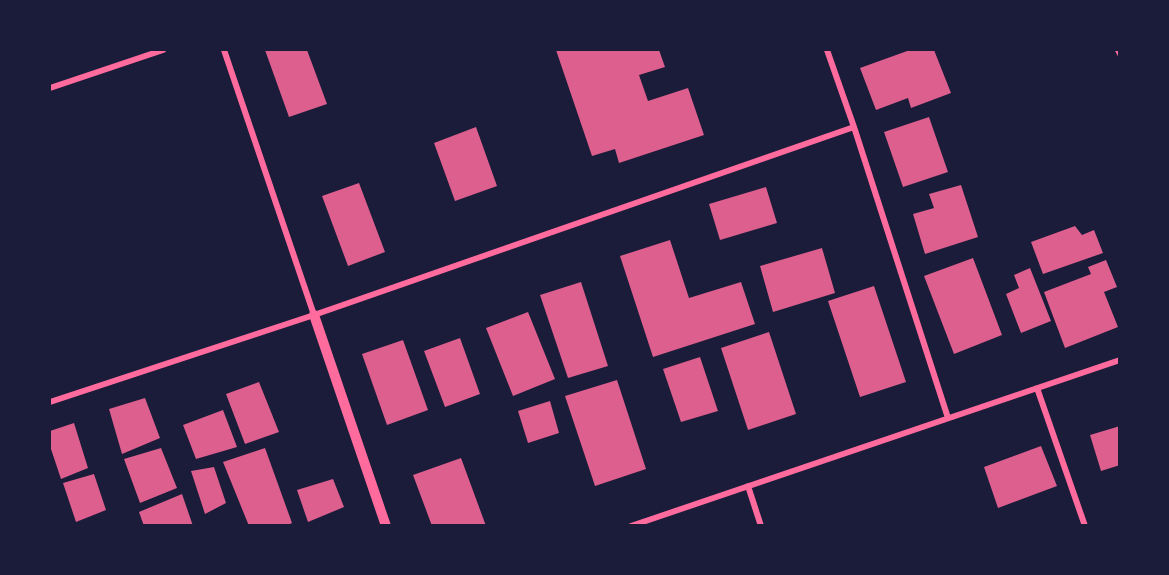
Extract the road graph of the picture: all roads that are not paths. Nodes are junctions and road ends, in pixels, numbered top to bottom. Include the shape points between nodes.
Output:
1 (163, 50) edge
2 (224, 50) edge
3 (827, 50) edge
4 (1118, 50) edge
5 (1119, 54) edge
6 (50, 88) edge
7 (854, 127) junction
8 (314, 315) junction
9 (1119, 360) edge
10 (1037, 388) junction
11 (50, 402) edge
12 (948, 418) junction
13 (747, 486) junction
14 (386, 525) edge
15 (631, 525) edge
16 (761, 525) edge
17 (1085, 525) edge

1 - 6 street
2 - 8 street
3 - 7 street
4 - 5 street
7 - 8 street
7 - 12 street
8 - 11 street
8 - 14 street
9 - 10 street
10 - 12 street
10 - 17 street
12 - 13 street
13 - 15 street
13 - 16 street

